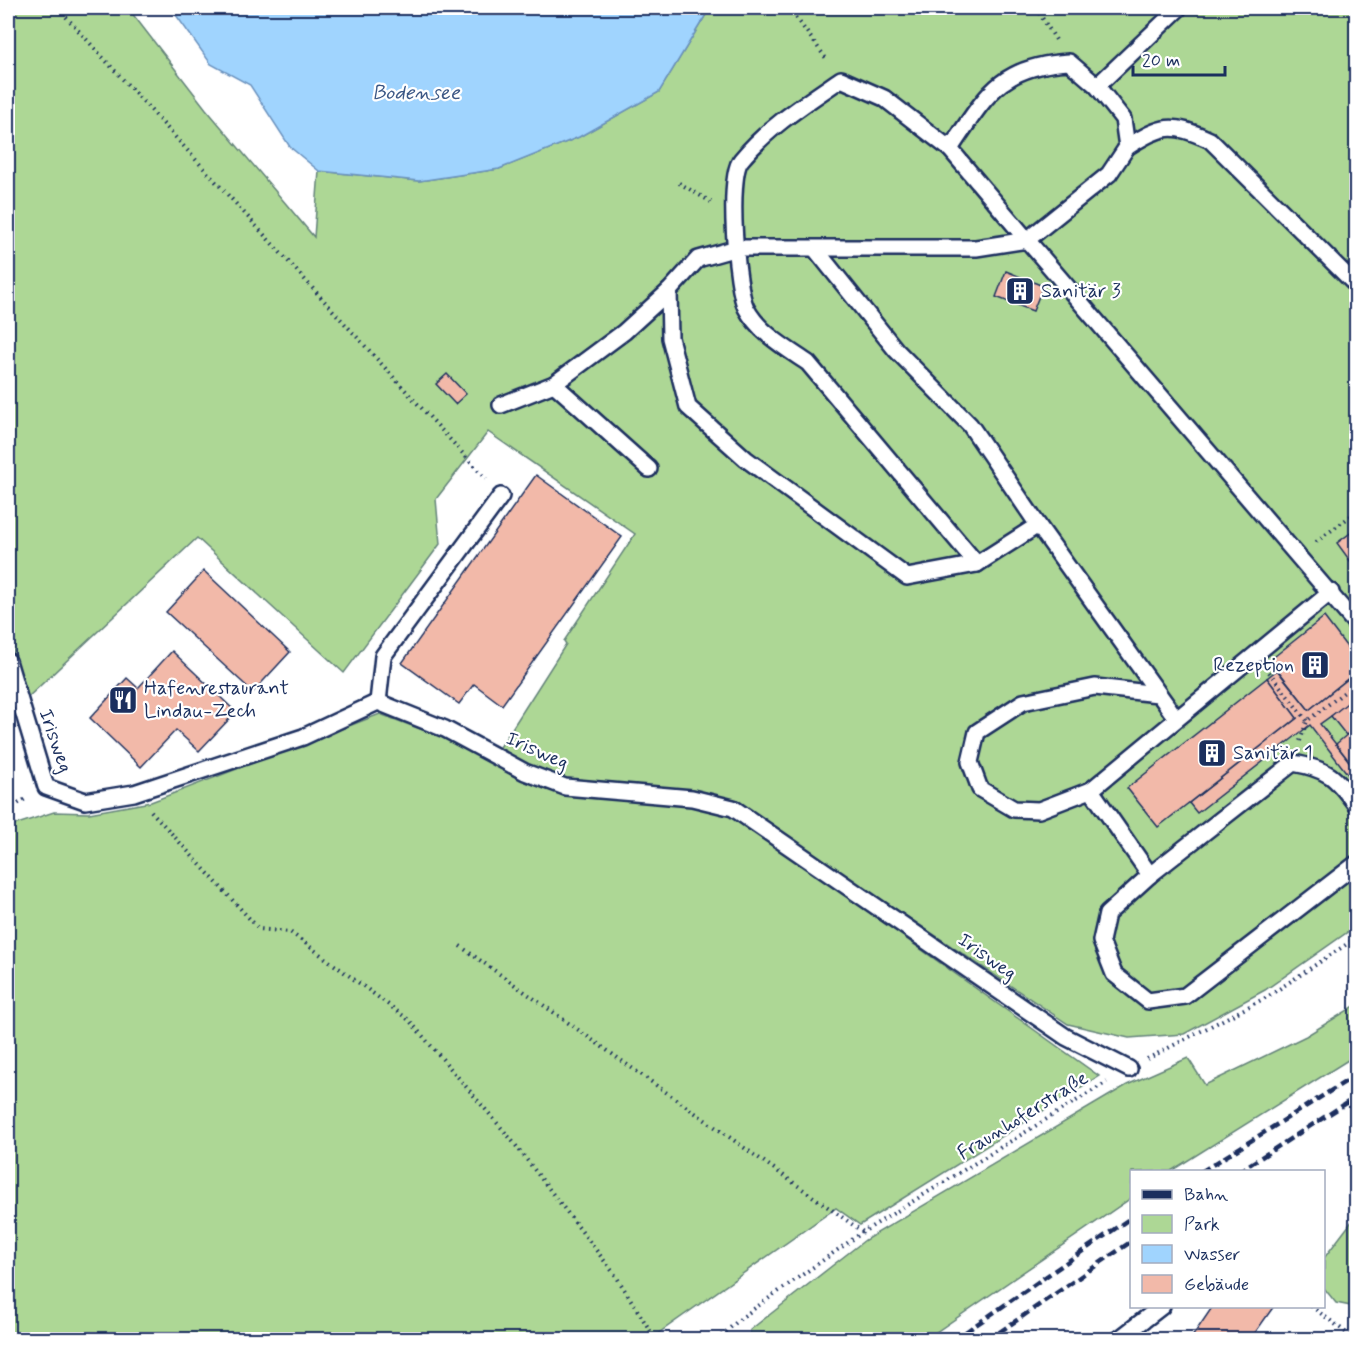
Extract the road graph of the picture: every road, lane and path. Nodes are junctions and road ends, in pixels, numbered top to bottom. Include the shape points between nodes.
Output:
1 (58, 8) edge
2 (789, 8) edge
3 (1036, 8) edge
4 (1179, 8) edge
5 (1041, 15) dead end
6 (828, 61) dead end
7 (1097, 86) junction
8 (1127, 147) junction
9 (950, 149) junction
10 (678, 183) dead end
11 (732, 214) junction
12 (1027, 240) junction
13 (737, 248) junction
14 (816, 250) junction
15 (1356, 285) edge
16 (669, 291) junction
17 (554, 384) junction
18 (501, 405) dead end
19 (649, 469) dead end
20 (501, 495) joint
21 (1356, 512) edge
22 (1038, 525) junction
23 (1299, 555) junction
24 (977, 564) junction
25 (1330, 591) junction
26 (1356, 624) edge
27 (1255, 654) junction
28 (8, 661) edge
29 (1356, 683) edge
30 (1158, 694) junction
31 (378, 702) junction
32 (1176, 718) junction
33 (1307, 721) junction
34 (1293, 763) junction
35 (1091, 790) junction
36 (134, 793) junction
37 (1356, 805) edge
38 (1356, 864) edge
39 (1150, 875) junction
40 (1356, 938) edge
41 (460, 946) dead end
42 (1130, 1069) junction
43 (863, 1232) junction
44 (1159, 1308) edge
45 (1314, 1308) edge
46 (656, 1340) edge
47 (717, 1340) edge
48 (1118, 1340) edge
49 (1356, 1340) edge

1 - 20 path
2 - 6 path
3 - 5 path
4 - 7 lane
7 - 8 lane via 1123,119
7 - 9 lane via 1069,62 1039,64 1013,75 984,98
8 - 12 lane via 1109,174
8 - 15 lane via 1158,128 1186,129 1210,140
9 - 11 lane via 884,98 841,79 790,114 739,162
9 - 12 lane
10 - 11 path
11 - 13 lane
12 - 14 lane via 976,248
12 - 23 lane
13 - 14 lane
13 - 16 lane via 698,259
13 - 24 lane via 738,276 746,308 771,338 808,363
14 - 22 lane via 896,350 970,425
16 - 17 lane via 624,332
16 - 24 lane via 670,338 688,407 721,437 907,577
17 - 18 lane
17 - 19 lane
20 - 31 lane via 383,656
21 - 23 path
22 - 24 lane
22 - 30 lane
23 - 25 lane
25 - 26 lane
25 - 27 lane
27 - 32 lane
27 - 33 path
28 - 36 lane, Irisweg via 46,787 85,801
29 - 33 path
30 - 32 lane
30 - 35 lane via 1095,687 1023,702 977,732 970,762 980,789 1014,809 1038,810
31 - 36 lane, Irisweg via 303,737
31 - 42 lane, Irisweg via 445,729 525,772 565,787 692,798 734,808 1066,1037
32 - 35 lane
33 - 34 path
34 - 37 lane via 1318,768 1337,778
34 - 39 lane
35 - 39 lane
36 - 46 path via 259,929 290,933 409,1020 510,1138 616,1276
38 - 39 lane via 1185,996 1148,1001 1114,974 1101,941 1107,914
40 - 42 path, Fraunhoferstraße via 1267,997
41 - 43 path
42 - 43 path, Fraunhoferstraße
43 - 47 path, Fraunhoferstraße via 741,1318
44 - 48 lane
45 - 49 path

